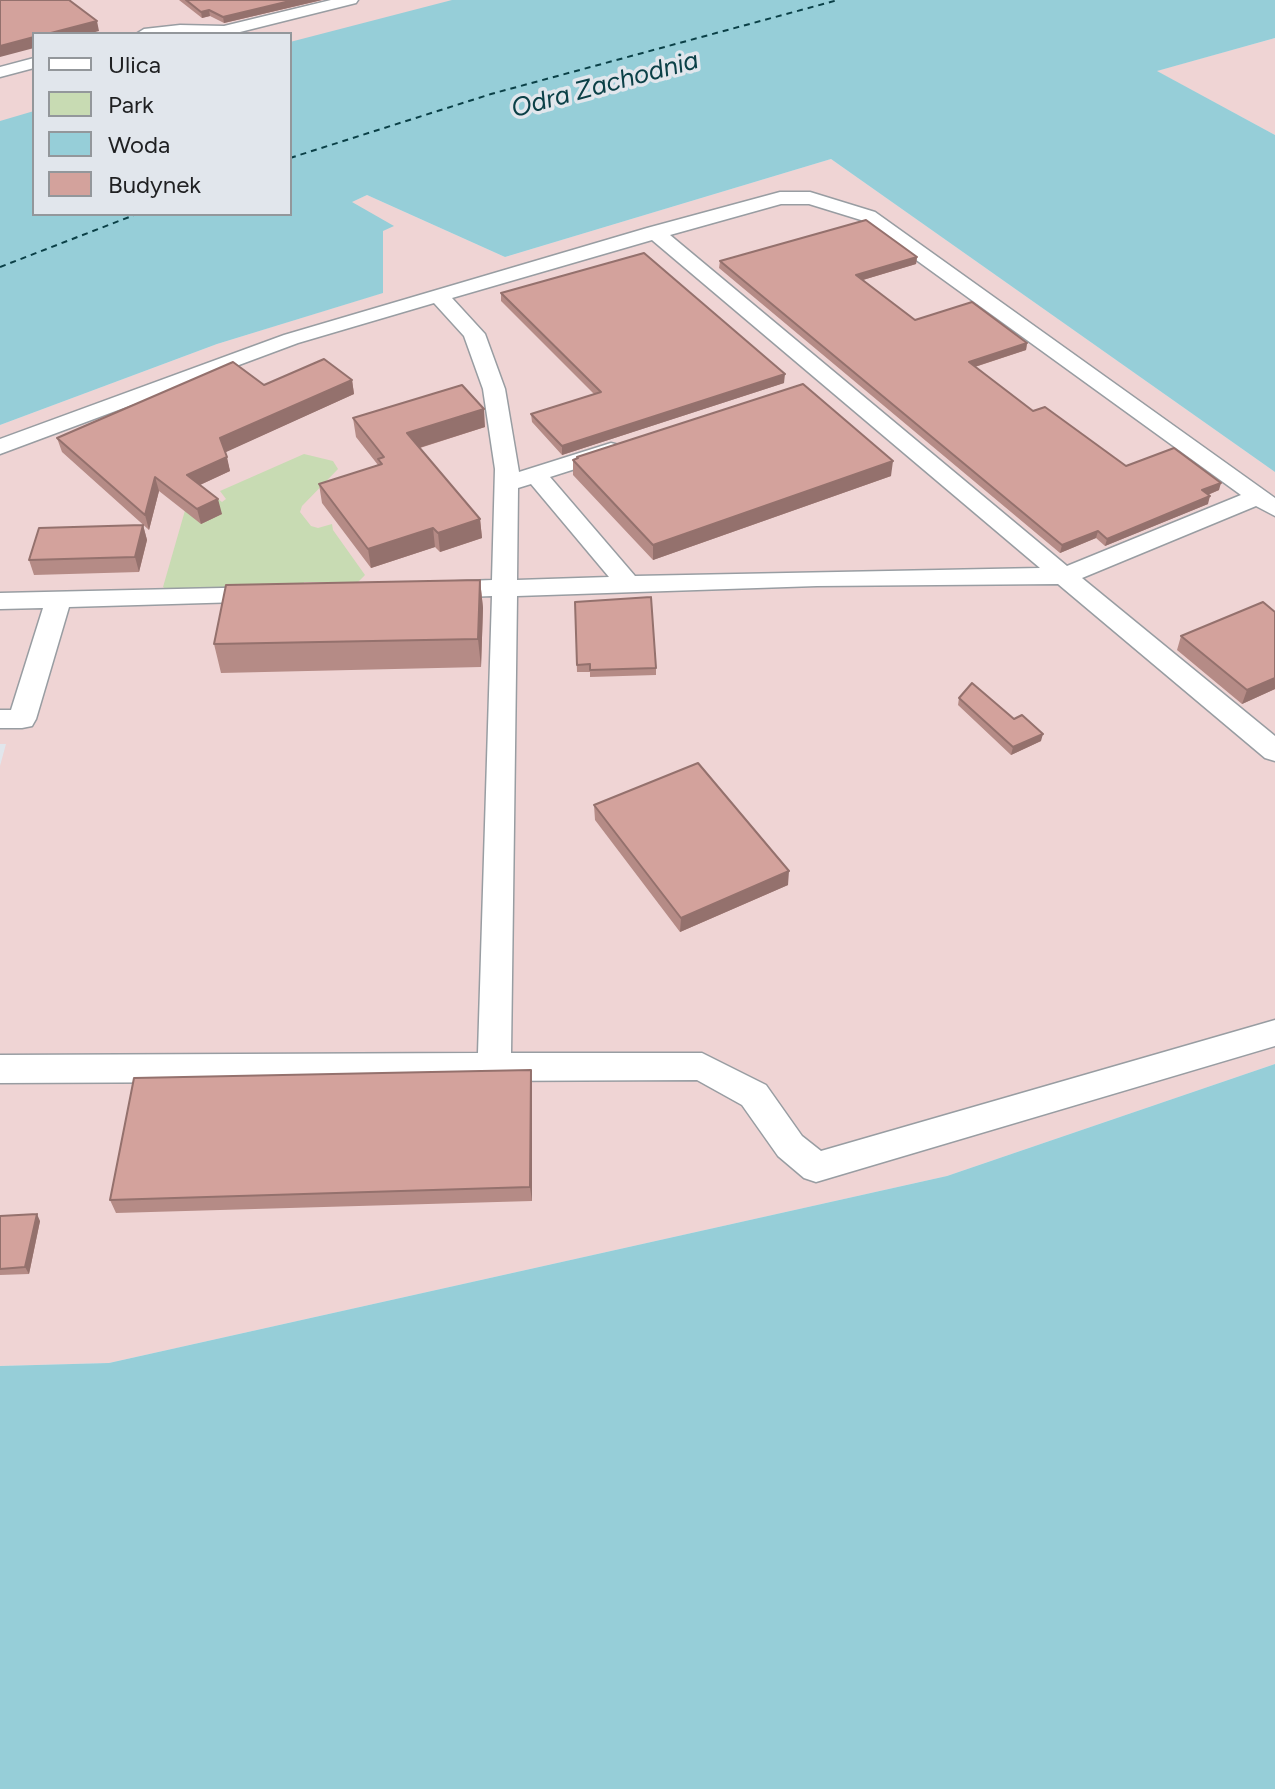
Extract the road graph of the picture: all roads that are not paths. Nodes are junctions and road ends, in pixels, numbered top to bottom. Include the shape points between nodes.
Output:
1 (350, 0) edge
2 (164, 32) edge
3 (32, 64) edge
4 (0, 72) edge
5 (654, 232) junction
6 (438, 295) junction
7 (829, 379) junction
8 (797, 389) edge
9 (637, 441) edge
10 (0, 447) edge
11 (535, 474) junction
12 (506, 484) junction
13 (1266, 503) edge
14 (1064, 576) junction
15 (629, 585) junction
16 (504, 589) junction
17 (418, 591) edge
18 (293, 594) edge
19 (0, 601) edge
20 (58, 601) junction
21 (0, 719) edge
22 (1275, 751) edge
23 (1275, 1033) edge
24 (494, 1067) junction
25 (0, 1069) edge

1 - 2 lane via 224,31
3 - 4 lane
5 - 6 lane
5 - 7 lane
5 - 13 lane via 780,198 810,198 868,216
6 - 10 lane via 291,339
6 - 12 lane via 474,334 494,389
7 - 8 lane
7 - 14 lane
9 - 11 lane
11 - 12 lane
11 - 15 lane
12 - 16 lane
13 - 14 lane
14 - 15 lane
14 - 22 lane
15 - 16 lane
16 - 17 lane
16 - 24 lane
18 - 20 lane
19 - 20 lane
20 - 21 lane via 22,719
23 - 24 lane via 816,1167 790,1146 754,1095 702,1066
24 - 25 lane

